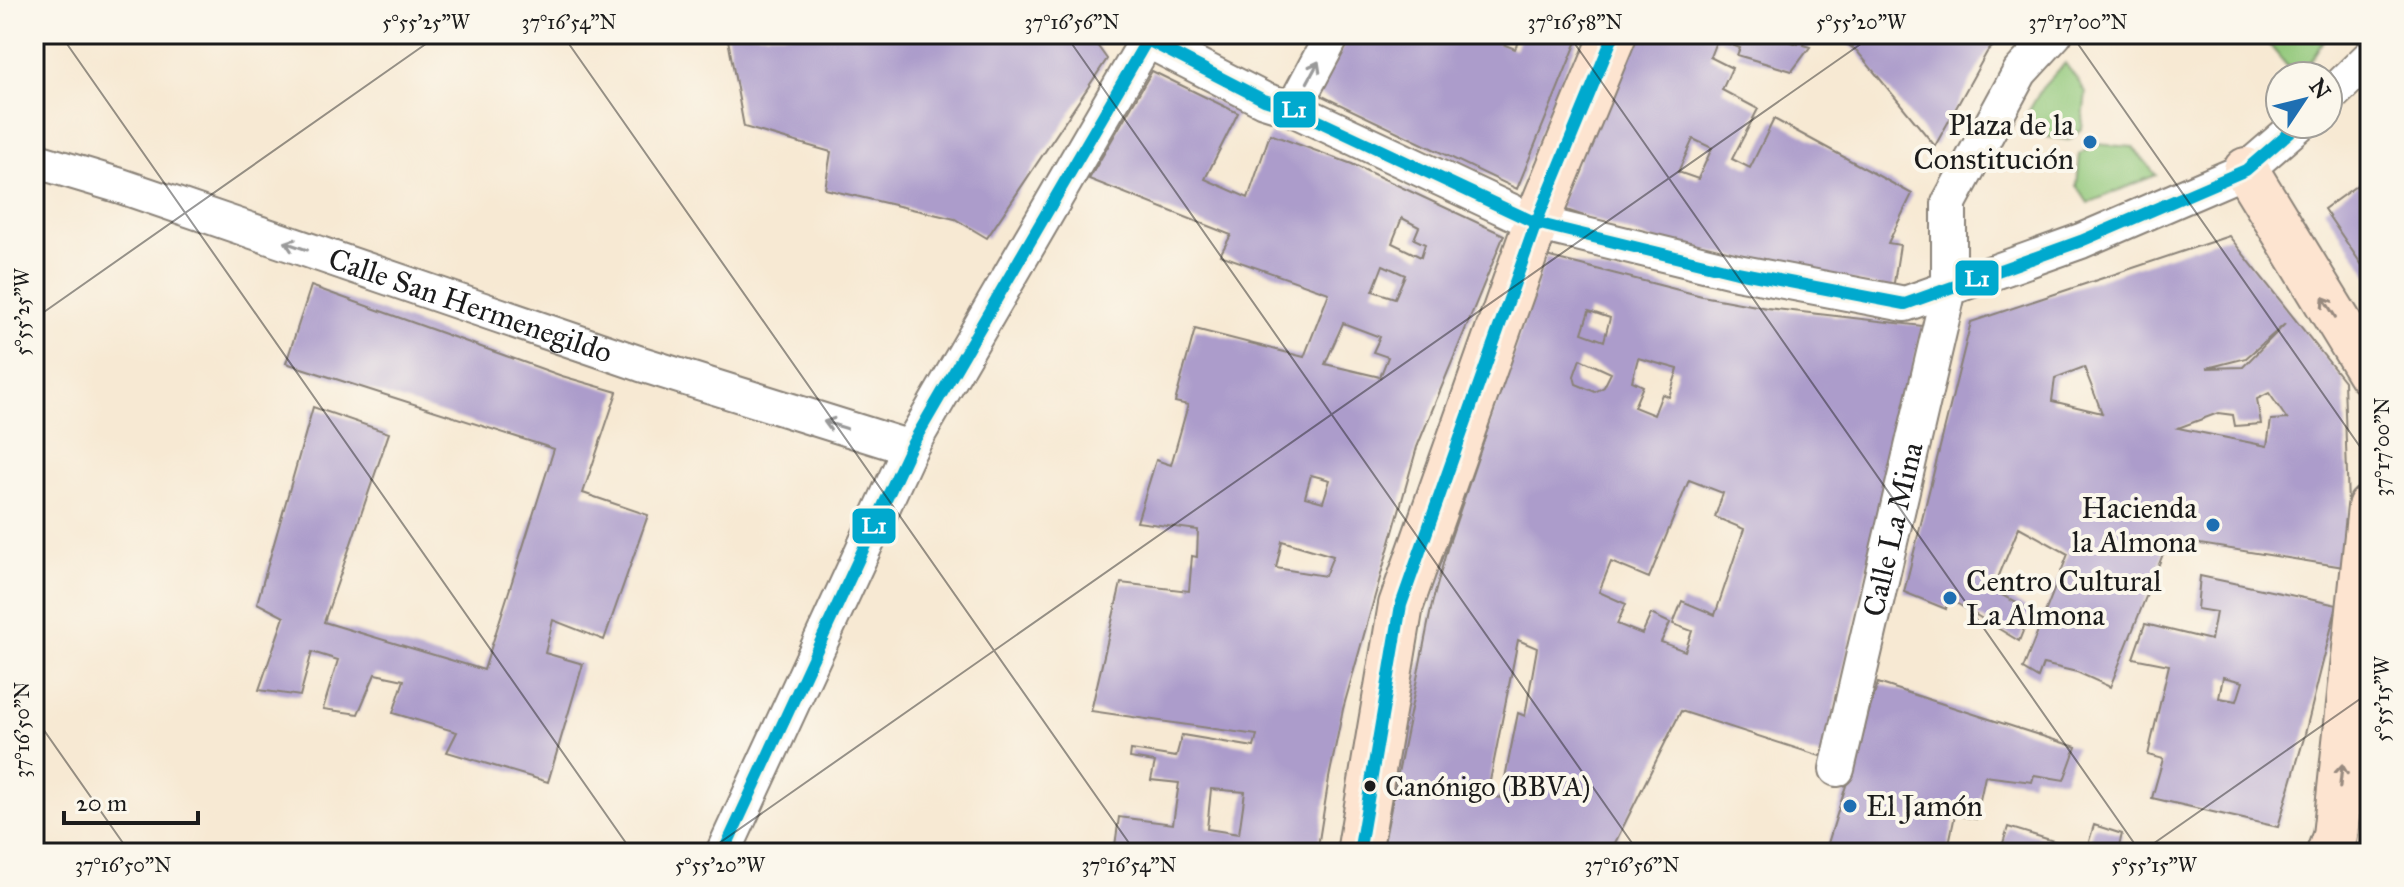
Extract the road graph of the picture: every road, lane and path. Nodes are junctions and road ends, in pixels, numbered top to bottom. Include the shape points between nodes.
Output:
1 (1333, 34) edge
2 (1614, 34) edge
3 (2055, 34) edge
4 (1144, 37) edge
5 (2370, 57) edge
6 (2344, 82) edge
7 (1293, 109) junction
8 (2281, 140) edge
9 (34, 160) edge
10 (2246, 170) junction
11 (1536, 223) junction
12 (1949, 289) junction
13 (2370, 373) edge
14 (910, 448) junction
15 (2370, 507) edge
16 (1837, 769) dead end
17 (723, 853) edge
18 (1359, 853) edge
19 (2329, 853) edge

7 -> 1 street
2 - 11 street
3 - 12 street via 2020,72 1949,203
4 - 7 street via 1264,100
4 - 14 street
5 - 6 street
7 - 11 street
8 - 10 street
14 -> 9 street, Calle San Hermenegildo via 641,364
10 - 12 street via 2081,241
13 -> 10 street
11 - 12 street via 1737,272 1905,304
11 - 18 street via 1401,605
12 - 16 street, Calle La Mina
14 - 17 street
19 -> 15 street

